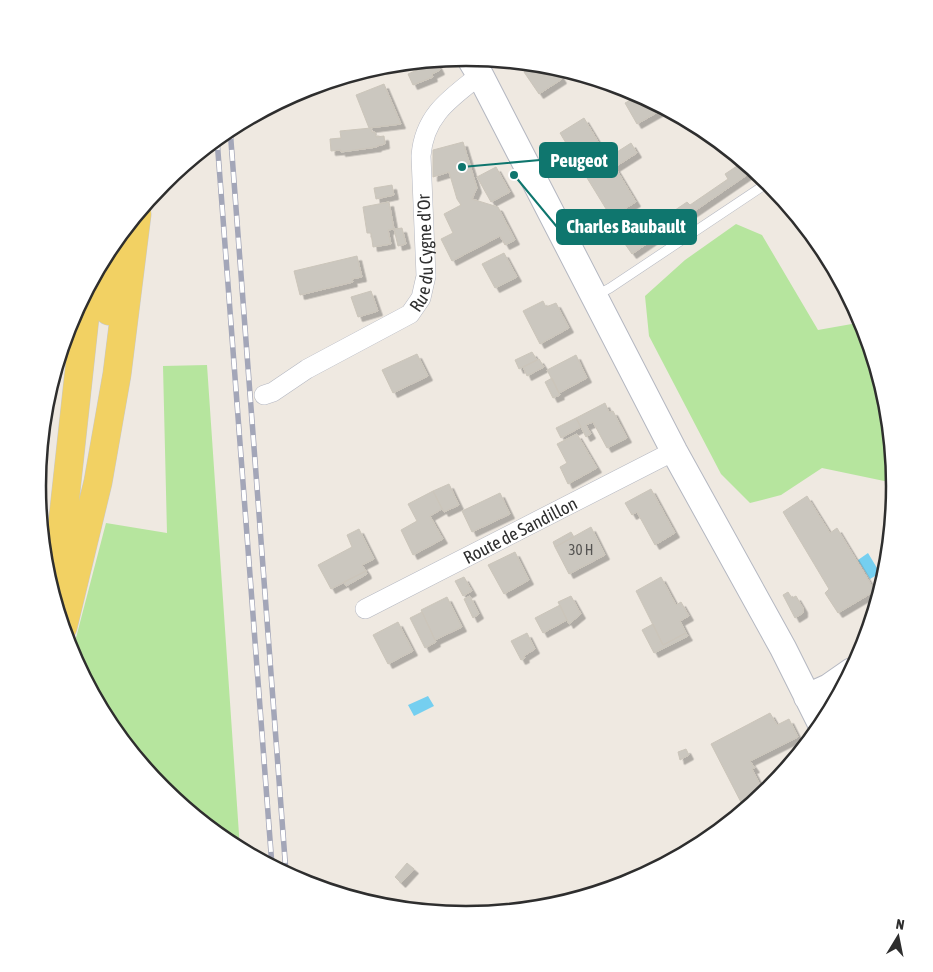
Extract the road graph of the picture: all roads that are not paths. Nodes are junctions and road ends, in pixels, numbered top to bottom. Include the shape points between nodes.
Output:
1 (473, 66) edge
2 (477, 66) edge
3 (762, 187) edge
4 (136, 226) edge
5 (111, 263) edge
6 (594, 296) junction
7 (86, 309) edge
8 (264, 395) dead end
9 (674, 451) junction
10 (62, 590) edge
11 (365, 609) dead end
12 (839, 680) edge
13 (807, 696) junction
14 (817, 717) edge

1 - 8 street, Rue du Cygne d'Or via 456,93 428,125 423,138 426,276 422,298 410,314
2 - 6 main road
3 - 6 lane
4 - 10 main road via 116,383 98,482
5 - 10 main road via 110,303
6 - 9 main road
7 - 10 main road via 60,546
9 - 11 street, Route de Sandillon
9 - 13 main road
12 - 13 main road
13 - 14 main road

